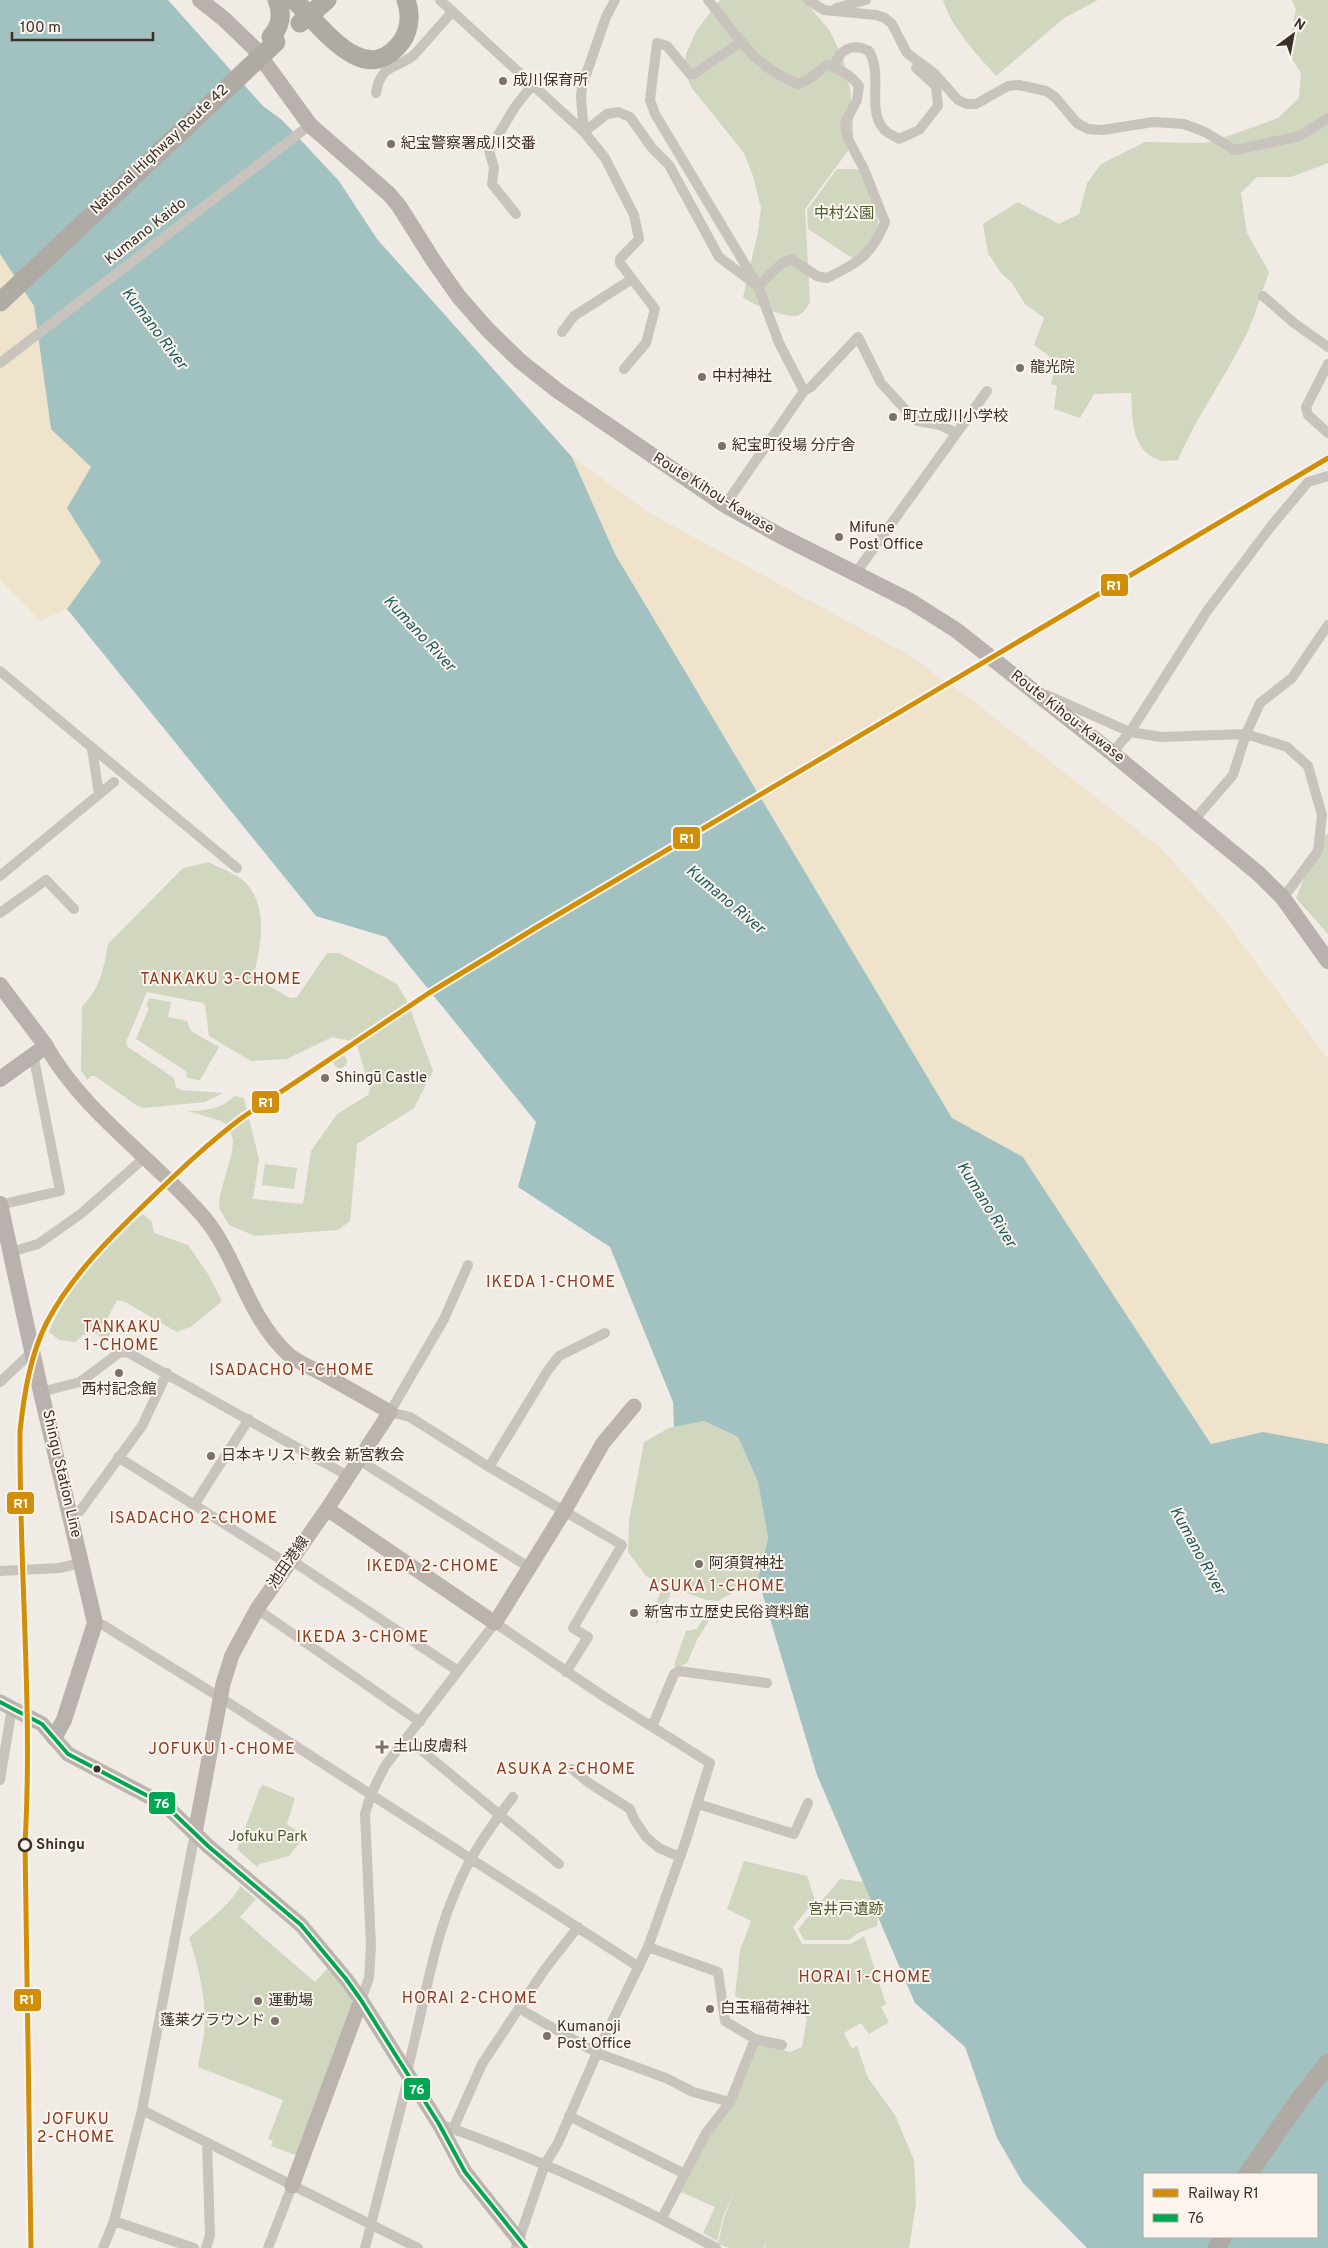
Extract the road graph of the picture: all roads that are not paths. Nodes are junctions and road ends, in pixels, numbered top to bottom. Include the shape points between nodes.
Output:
1 (200, 0) edge
2 (277, 0) edge
3 (294, 0) edge
4 (321, 0) edge
5 (327, 0) edge
6 (406, 0) edge
7 (440, 0) edge
8 (615, 0) edge
9 (708, 0) edge
10 (808, 0) edge
11 (866, 0) edge
12 (824, 10) junction
13 (453, 11) junction
14 (300, 21) junction
15 (277, 38) junction
16 (739, 43) junction
17 (908, 53) junction
18 (834, 67) junction
19 (534, 84) junction
20 (376, 93) dead end
21 (1328, 118) edge
22 (306, 128) junction
23 (584, 132) junction
24 (516, 214) dead end
25 (632, 279) junction
26 (758, 286) junction
27 (1263, 296) dead end
28 (0, 302) edge
29 (562, 332) dead end
30 (1328, 347) edge
31 (0, 363) edge
32 (1328, 364) edge
33 (624, 369) dead end
34 (987, 390) dead end
35 (804, 391) junction
36 (956, 433) junction
37 (1328, 433) edge
38 (1328, 477) edge
39 (725, 504) junction
40 (856, 574) junction
41 (1328, 625) edge
42 (0, 671) edge
43 (1026, 686) junction
44 (1130, 732) junction
45 (1246, 734) junction
46 (92, 749) junction
47 (1112, 753) junction
48 (114, 782) dead end
49 (99, 794) junction
50 (1194, 819) junction
51 (237, 868) dead end
52 (0, 876) edge
53 (1283, 898) junction
54 (74, 909) dead end
55 (0, 913) edge
56 (1328, 962) edge
57 (0, 985) edge
58 (40, 1050) junction
59 (0, 1079) edge
60 (144, 1158) junction
61 (0, 1205) edge
62 (11, 1252) junction
63 (468, 1265) dead end
64 (605, 1333) dead end
65 (33, 1351) junction
66 (167, 1373) junction
67 (0, 1382) edge
68 (41, 1392) junction
69 (634, 1406) dead end
70 (390, 1412) junction
71 (249, 1419) junction
72 (118, 1457) junction
73 (359, 1460) junction
74 (489, 1467) junction
75 (348, 1476) junction
76 (194, 1505) junction
77 (327, 1509) junction
78 (565, 1510) junction
79 (71, 1513) junction
80 (290, 1562) junction
81 (81, 1563) junction
82 (530, 1568) junction
83 (0, 1572) edge
84 (257, 1609) junction
85 (95, 1623) junction
86 (495, 1623) junction
87 (458, 1671) junction
88 (566, 1672) junction
89 (767, 1683) dead end
90 (221, 1698) junction
91 (6, 1705) edge
92 (420, 1722) junction
93 (652, 1726) junction
94 (54, 1738) junction
95 (408, 1739) junction
96 (2, 1757) edge
97 (572, 1769) dead end
98 (0, 1780) edge
99 (372, 1794) junction
100 (513, 1797) dead end
101 (808, 1803) dead end
102 (698, 1804) junction
103 (500, 1815) junction
104 (195, 1833) junction
105 (680, 1857) junction
106 (472, 1859) junction
107 (559, 1864) dead end
108 (578, 1927) junction
109 (648, 1947) junction
110 (640, 1967) junction
111 (361, 2000) junction
112 (520, 2009) junction
113 (755, 2039) junction
114 (782, 2045) dead end
115 (597, 2053) junction
116 (1328, 2063) edge
117 (408, 2073) junction
118 (1328, 2076) edge
119 (730, 2102) junction
120 (142, 2110) junction
121 (569, 2116) junction
122 (446, 2126) junction
123 (207, 2142) junction
124 (545, 2164) junction
125 (1249, 2173) edge
126 (1259, 2173) edge
127 (685, 2174) junction
128 (292, 2186) junction
129 (662, 2218) junction
130 (114, 2221) junction
131 (370, 2224) junction
132 (520, 2245) edge
133 (103, 2248) edge
134 (194, 2248) edge
135 (206, 2248) edge
136 (268, 2248) edge
137 (365, 2248) edge
138 (418, 2248) edge
139 (716, 2248) edge

1 - 22 main road, Route Kihou-Kawase via 254,48
2 - 15 highway via 281,14
3 - 6 highway via 338,45 352,55 366,59 389,54 404,39 409,17
4 - 14 highway, National Highway Route 42, bridge
5 - 14 highway, bridge
7 - 13 street
8 - 23 street via 582,86
9 - 16 street
10 - 12 street
11 - 12 street
12 - 17 street via 885,18 892,24
13 - 19 street
13 - 20 street via 414,54 383,73
14 - 15 highway, National Highway Route 42
15 - 28 highway, National Highway Route 42, bridge
16 - 18 street via 760,62 798,84 827,65
16 - 26 street via 694,74 690,74 666,46 658,43 650,100
17 - 18 street via 910,63 936,86 938,106 919,130 899,139 883,129 877,119 876,67 869,51 855,47 844,50
17 - 21 street via 935,74 958,100 967,104 976,104 1008,86 1019,85 1046,91 1056,97 1076,123 1088,129 1104,130 1153,122 1184,124 1235,150 1300,136
18 - 26 street via 859,86 857,100 845,123 848,139 864,168 885,222 880,235 863,258 827,278 817,276 791,259
19 - 23 street
19 - 24 street via 515,107 489,150 494,168 492,184
22 - 31 street, Kumano Kaido
22 - 39 main road, Route Kihou-Kawase via 389,194 459,297 520,361 558,391
23 - 25 street via 605,158 634,215 639,238 620,259 620,264
23 - 26 street via 607,114 618,112 630,117 669,165 719,257
25 - 29 street via 574,316
25 - 33 street via 655,308 646,343
26 - 35 street via 779,343
27 - 30 street
32 - 37 street via 1306,407 1308,415
34 - 36 street
35 - 36 street via 858,337 881,383 913,418
35 - 39 street
36 - 40 street
38 - 44 street via 1308,482 1266,533 1207,610
39 - 40 main road, Route Kihou-Kawase via 751,521
40 - 43 main road, Route Kihou-Kawase via 910,601 956,630
41 - 45 street via 1292,678 1260,703
42 - 46 street
43 - 44 street
43 - 47 main road, Route Kihou-Kawase
44 - 45 street via 1161,737
44 - 47 street
45 - 50 street via 1233,775
45 - 53 street via 1286,747 1308,766 1322,815 1318,851
46 - 49 street
46 - 51 street
47 - 50 main road, Route Kihou-Kawase
48 - 49 street
49 - 52 street
50 - 53 main road, Route Kihou-Kawase
53 - 56 main road, Route Kihou-Kawase
54 - 55 street via 46,880
57 - 58 main road
58 - 59 main road
58 - 60 street
58 - 61 street via 60,1191
60 - 62 street via 82,1214 38,1244
60 - 70 street via 179,1191 216,1234 257,1317 271,1338 290,1356
61 - 62 main road, Shingu Station Line
62 - 65 main road, Shingu Station Line
63 - 70 street via 444,1319
64 - 74 street via 559,1356
65 - 67 street
65 - 68 main road, Shingu Station Line
66 - 68 street via 127,1352 119,1353 80,1382
66 - 71 street
66 - 72 street via 142,1426
68 - 79 main road, Shingu Station Line
69 - 78 street via 603,1443
70 - 73 street, 池田港線
70 - 74 street via 410,1417
71 - 75 street
71 - 76 street
72 - 76 street
72 - 79 street via 80,1511
73 - 75 street, 池田港線
73 - 82 street
74 - 78 street
75 - 77 street, 池田港線
76 - 80 street
77 - 80 street, 池田港線
77 - 86 street
78 - 82 street
78 - 88 street via 622,1545 573,1628 588,1637
79 - 81 main road, Shingu Station Line
80 - 84 street, 池田港線
80 - 87 street
81 - 83 street via 59,1568
81 - 85 main road, Shingu Station Line
82 - 86 street
84 - 90 street, 池田港線 via 232,1655
84 - 92 street
85 - 90 street
85 - 94 main road via 64,1720
86 - 87 street
86 - 88 street
87 - 92 street
88 - 93 street
89 - 93 street via 679,1671 674,1674
90 - 99 street
90 - 104 street, 池田港線
91 - 94 street via 42,1724
91 - 96 street
92 - 95 street
93 - 102 street via 710,1763
94 - 104 street via 68,1754 165,1805
95 - 99 street via 380,1774
95 - 103 street
96 - 98 street
97 - 105 street via 630,1809 646,1836 659,1848
99 - 106 street
99 - 111 street via 365,1814 371,1946 369,1978
100 - 103 street
101 - 102 street via 794,1834
102 - 105 street
103 - 106 street
103 - 107 street
104 - 111 street via 301,1926
104 - 120 street
105 - 109 street
106 - 108 street
106 - 117 street via 441,1929
108 - 110 street
108 - 112 street via 545,1969
109 - 110 street
109 - 113 street via 718,1972 725,2021
110 - 115 street
111 - 117 street
111 - 128 street
112 - 115 street
112 - 122 street via 482,2064
113 - 114 street
113 - 119 street
115 - 119 street via 666,2078 693,2092
115 - 121 street
116 - 125 highway
117 - 122 street
117 - 131 street
118 - 126 highway
119 - 127 street via 706,2133
120 - 123 street
120 - 130 street
121 - 124 street
121 - 127 street
122 - 124 street
122 - 132 street via 465,2172
123 - 128 street
123 - 135 street via 210,2235
124 - 129 street
124 - 132 street
127 - 129 street
128 - 131 street
128 - 136 street
129 - 139 street
130 - 133 street
130 - 134 street
131 - 137 street
131 - 138 street

